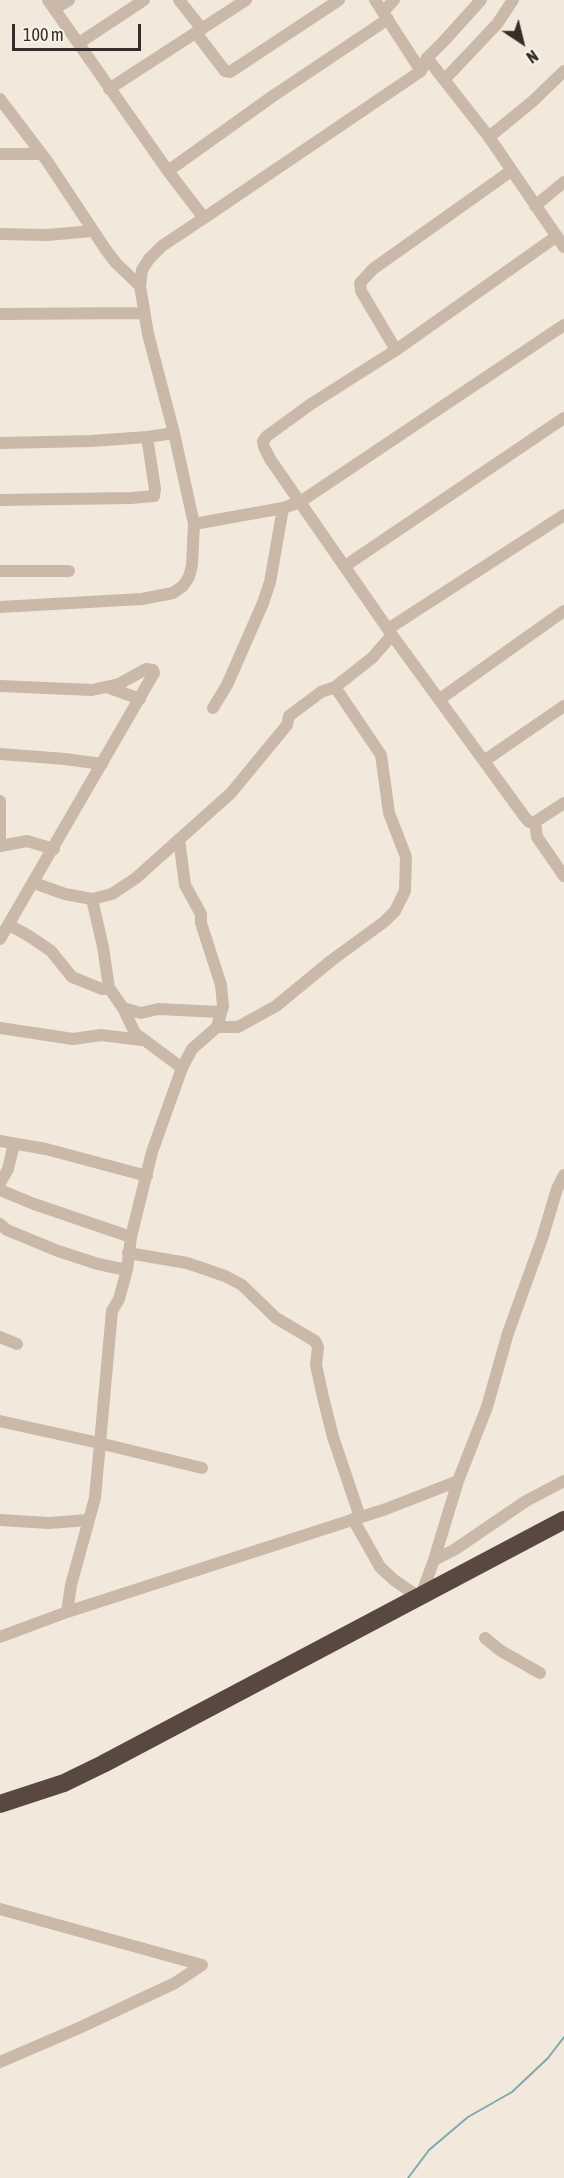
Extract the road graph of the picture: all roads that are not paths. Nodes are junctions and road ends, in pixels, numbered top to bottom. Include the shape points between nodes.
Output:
1 (69, 0) edge
2 (144, 0) edge
3 (179, 0) edge
4 (246, 0) edge
5 (339, 0) edge
6 (375, 0) edge
7 (394, 0) edge
8 (481, 0) edge
9 (513, 0) edge
10 (51, 4) edge
11 (385, 15) junction
12 (199, 31) junction
13 (79, 43) junction
14 (426, 58) junction
15 (422, 71) junction
16 (564, 71) edge
17 (445, 79) junction
18 (110, 89) junction
19 (0, 99) edge
20 (489, 137) junction
21 (0, 154) edge
22 (42, 154) junction
23 (168, 171) junction
24 (512, 171) junction
25 (564, 182) edge
26 (535, 206) junction
27 (204, 218) junction
28 (92, 231) junction
29 (0, 234) edge
30 (560, 242) edge
31 (141, 286) junction
32 (143, 313) junction
33 (0, 314) edge
34 (564, 325) edge
35 (396, 350) junction
36 (564, 418) edge
37 (174, 433) junction
38 (147, 437) junction
39 (0, 443) edge
40 (0, 500) edge
41 (300, 502) junction
42 (283, 508) junction
43 (564, 514) edge
44 (194, 524) junction
45 (345, 566) junction
46 (0, 571) edge
47 (69, 571) dead end
48 (0, 607) edge
49 (564, 611) edge
50 (390, 632) junction
51 (0, 686) edge
52 (107, 687) junction
53 (335, 687) junction
54 (140, 699) junction
55 (440, 699) junction
56 (564, 706) edge
57 (213, 708) dead end
58 (0, 754) edge
59 (484, 761) junction
60 (102, 764) junction
61 (0, 801) edge
62 (564, 803) edge
63 (535, 822) junction
64 (179, 839) junction
65 (54, 849) junction
66 (564, 876) edge
67 (34, 883) junction
68 (92, 899) junction
69 (0, 915) edge
70 (11, 921) junction
71 (0, 939) edge
72 (109, 988) junction
73 (123, 1008) junction
74 (220, 1012) junction
75 (0, 1028) edge
76 (217, 1028) junction
77 (142, 1040) junction
78 (182, 1068) junction
79 (0, 1141) edge
80 (14, 1144) junction
81 (564, 1175) edge
82 (147, 1176) junction
83 (0, 1183) edge
84 (0, 1191) edge
85 (0, 1224) edge
86 (131, 1237) junction
87 (128, 1253) junction
88 (127, 1270) junction
89 (0, 1337) edge
90 (17, 1344) dead end
91 (0, 1421) edge
92 (99, 1443) junction
93 (202, 1468) dead end
94 (458, 1481) junction
95 (564, 1481) edge
96 (356, 1518) junction
97 (0, 1520) edge
98 (88, 1520) junction
99 (564, 1520) edge
100 (434, 1560) junction
101 (420, 1598) junction
102 (67, 1612) junction
103 (0, 1637) edge
104 (485, 1638) dead end
105 (540, 1673) dead end
106 (0, 1804) edge
107 (0, 1909) edge
108 (0, 2062) edge

1 - 10 street
2 - 13 street
3 - 12 street
4 - 12 street
5 - 12 street via 230,72 225,71
6 - 11 street
7 - 11 street
8 - 14 street
9 - 17 street via 491,31
10 - 13 street
11 - 15 street
11 - 23 street
12 - 18 street
13 - 18 street
14 - 15 street
14 - 17 street
15 - 27 street
16 - 20 street
17 - 20 street
18 - 23 street
19 - 22 street
20 - 24 street
21 - 22 street
22 - 28 street
23 - 27 street
24 - 26 street
24 - 35 street via 373,269 360,283
25 - 26 street
26 - 30 street
27 - 31 street via 149,259 142,270
28 - 29 street
28 - 31 street via 116,263
30 - 35 street
31 - 32 street
32 - 33 street
32 - 37 street
34 - 41 street
35 - 41 street via 310,404 263,441 270,459
36 - 45 street
37 - 38 street
37 - 44 street
38 - 39 street
38 - 40 street via 154,496
41 - 42 street
41 - 45 street
42 - 44 street
42 - 57 street via 263,603
43 - 50 street
44 - 48 street via 189,577 173,593 142,599
45 - 50 street
46 - 47 street
49 - 55 street
50 - 53 street via 372,658
50 - 55 street
51 - 52 street via 92,690
52 - 54 street
52 - 54 street via 153,670
53 - 64 street via 321,692 289,716 287,725 231,793
53 - 76 street via 381,755 389,813 406,857 405,891 384,922 276,1006 238,1027
54 - 60 street
55 - 59 street
56 - 59 street
58 - 60 street
59 - 63 street via 529,822
60 - 65 street
61 - 65 street via 0,846 27,841
62 - 63 street
63 - 66 street via 537,837
64 - 68 street via 136,878 112,894
64 - 74 street via 185,885 201,914 221,985
65 - 67 street
67 - 68 street
67 - 70 street
68 - 72 street
69 - 70 street
70 - 71 street
70 - 72 street via 51,951 72,977
72 - 73 street
73 - 74 street via 141,1013 158,1009
73 - 77 street
74 - 76 street
75 - 77 street via 73,1039 101,1035
76 - 78 street via 192,1049
77 - 78 street
78 - 82 street
79 - 80 street
80 - 82 street
80 - 83 street
81 - 94 street
82 - 86 street
84 - 86 street
85 - 88 street via 58,1251
86 - 87 street
87 - 88 street
87 - 96 street via 187,1263 225,1276 246,1289 276,1318 315,1341 322,1397
88 - 92 street via 112,1311
89 - 90 street
91 - 92 street
92 - 93 street
92 - 98 street via 99,1471
94 - 96 street
94 - 100 street
95 - 100 street
96 - 101 street via 380,1567
96 - 102 street
97 - 98 street
98 - 102 street
99 - 101 highway
100 - 101 street
101 - 106 highway via 103,1764 64,1783
102 - 103 street
104 - 105 street via 501,1652
107 - 108 street via 202,1965 175,1983

